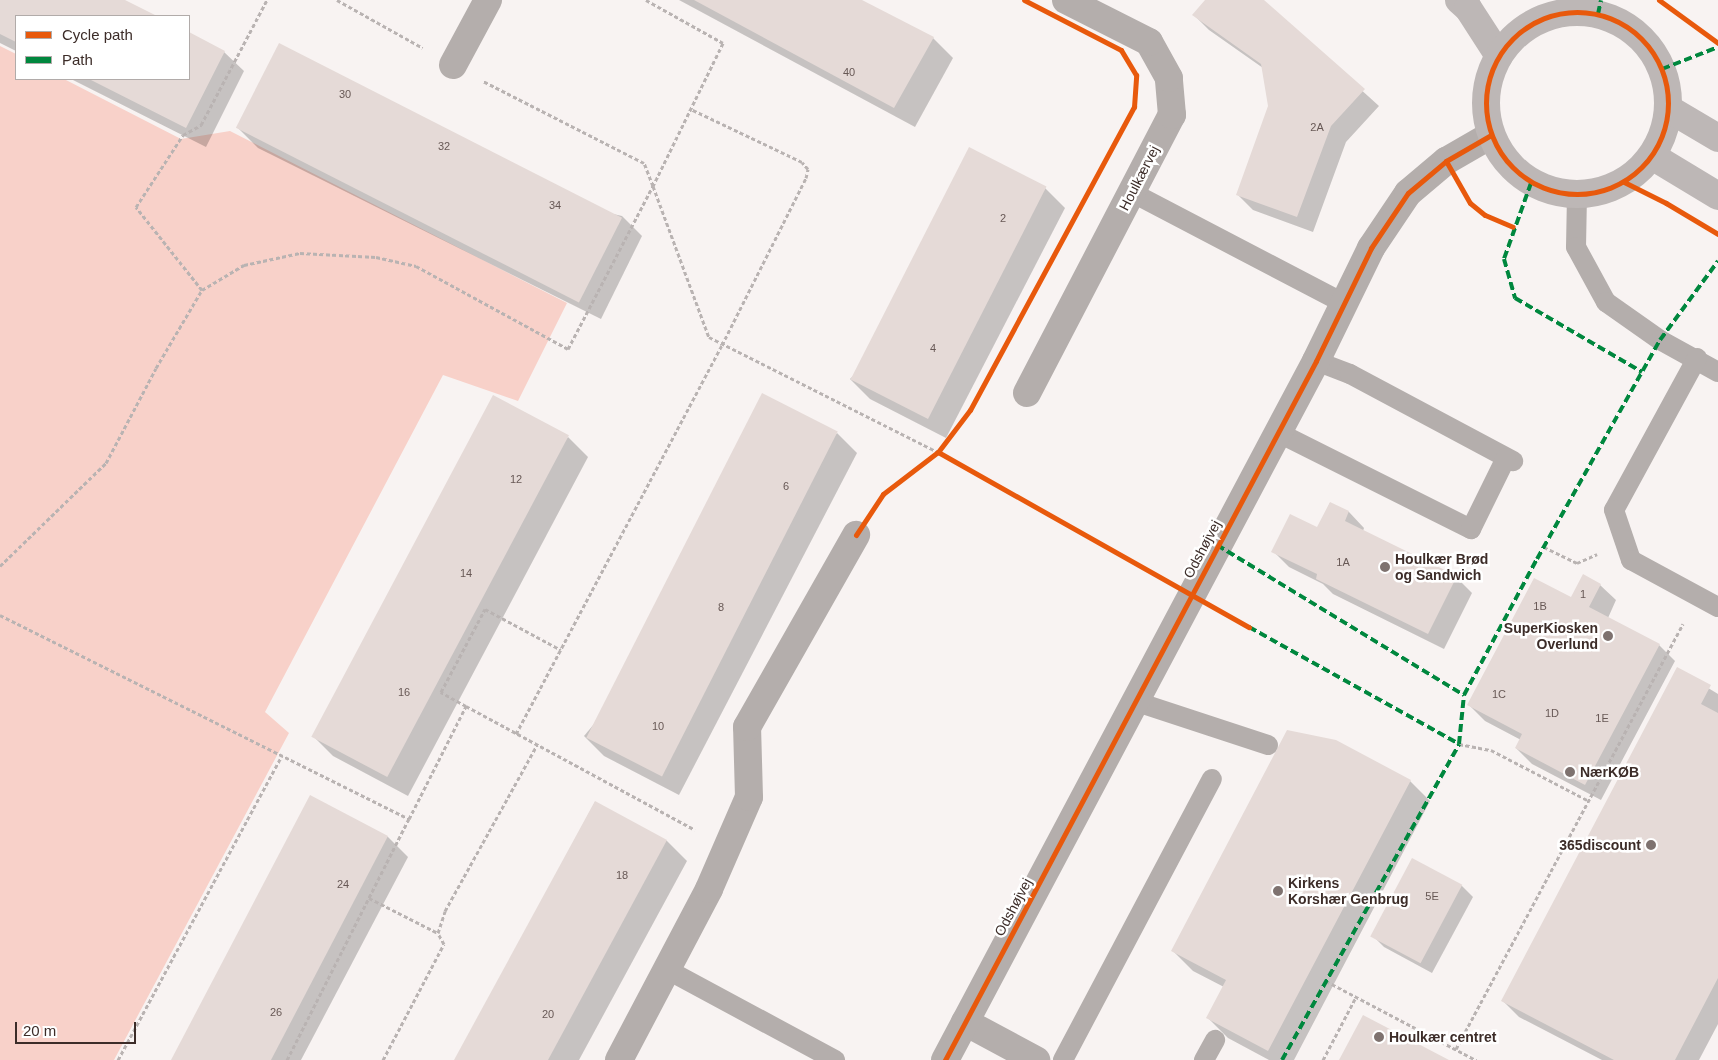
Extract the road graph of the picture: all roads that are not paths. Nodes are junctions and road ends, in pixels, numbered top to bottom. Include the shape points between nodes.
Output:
1 (488, 0) edge
2 (1066, 0) edge
3 (1459, 0) edge
4 (1549, 7) edge
5 (1499, 56) junction
6 (453, 65) road end
7 (1669, 109) junction
8 (1491, 135) junction
9 (1718, 138) edge
10 (1652, 156) junction
11 (1131, 192) junction
12 (1578, 195) junction
13 (1718, 196) edge
14 (1345, 304) junction
15 (1697, 358) junction
16 (1316, 361) junction
17 (1718, 372) edge
18 (1027, 393) dead end
19 (1278, 432) junction
20 (856, 535) dead end
21 (1718, 607) edge
22 (1134, 701) junction
23 (1268, 745) dead end
24 (1212, 779) dead end
25 (666, 969) junction
26 (965, 1022) junction
27 (1215, 1040) dead end
28 (619, 1060) edge
29 (835, 1060) edge
30 (945, 1060) edge
31 (1036, 1060) edge
32 (1063, 1060) edge
33 (1204, 1060) edge

1 - 6 street
2 - 11 street, Houlkærvej via 1149,42 1169,78 1172,115
3 - 5 street via 1468,8
4 - 5 street via 1514,37
4 - 7 street via 1598,14 1637,33 1662,69
5 - 8 street via 1488,81 1486,108
7 - 9 street
7 - 10 street via 1664,134
8 - 12 street via 1506,162 1531,182 1553,192
8 - 14 street, Odshøjvej via 1446,161 1408,193 1371,248
10 - 12 street via 1624,182 1601,192
10 - 13 street
11 - 14 lane
11 - 18 street, Houlkærvej
12 - 15 lane via 1576,248 1606,302 1660,340
14 - 16 street, Odshøjvej
15 - 17 lane
15 - 21 lane via 1614,510 1631,560
16 - 19 street, Odshøjvej
16 - 19 lane via 1350,374 1510,460 1471,528
19 - 22 street, Odshøjvej
20 - 25 street via 747,727 749,797
22 - 23 lane
22 - 26 street, Odshøjvej
24 - 32 lane
25 - 28 street
25 - 29 lane
26 - 30 street, Odshøjvej
26 - 31 street
27 - 33 lane

